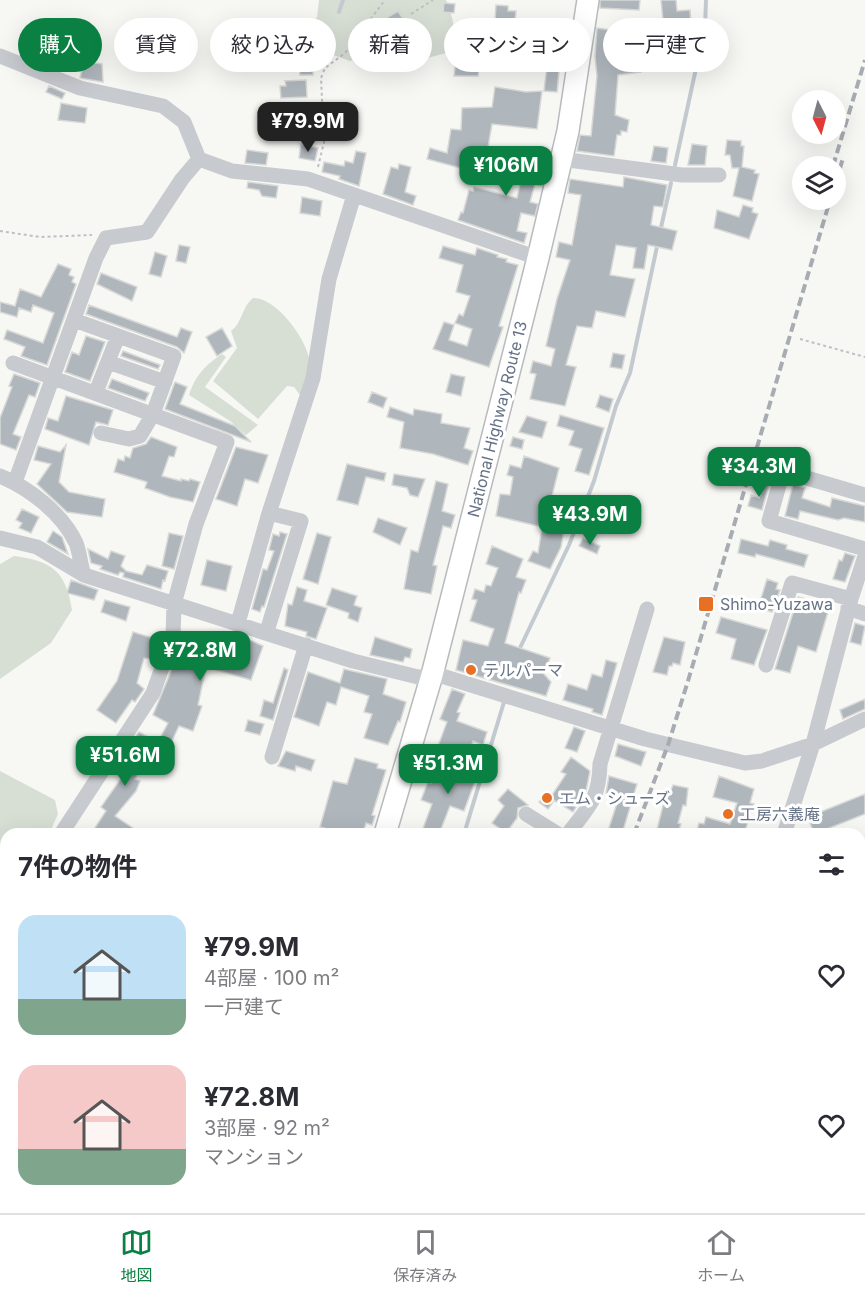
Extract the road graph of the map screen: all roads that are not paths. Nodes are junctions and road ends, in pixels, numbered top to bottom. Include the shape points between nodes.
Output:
1 (588, 0) edge
2 (0, 57) edge
3 (199, 159) junction
4 (561, 159) junction
5 (718, 175) dead end
6 (354, 195) junction
7 (538, 258) junction
8 (74, 320) junction
9 (118, 336) junction
10 (108, 362) junction
11 (13, 363) dead end
12 (54, 376) junction
13 (165, 382) junction
14 (96, 392) junction
15 (153, 414) junction
16 (101, 433) dead end
17 (759, 464) dead end
18 (783, 471) junction
19 (0, 476) edge
20 (15, 482) junction
21 (865, 495) edge
22 (269, 513) junction
23 (0, 538) edge
24 (865, 549) edge
25 (865, 556) edge
26 (84, 574) junction
27 (854, 596) edge
28 (174, 604) junction
29 (647, 609) dead end
30 (865, 614) edge
31 (238, 622) junction
32 (267, 631) junction
33 (306, 645) junction
34 (766, 665) dead end
35 (432, 675) junction
36 (865, 719) edge
37 (611, 728) junction
38 (813, 744) junction
39 (272, 757) dead end
40 (526, 814) dead end
41 (70, 828) edge
42 (387, 828) edge
43 (548, 828) edge
44 (572, 828) edge
45 (786, 828) edge

1 - 4 highway, National Highway Route 13
2 - 3 street via 80,88 163,106 184,122
3 - 6 street via 232,171 314,182
3 - 8 street via 147,232 106,238
4 - 5 street via 682,175
4 - 7 highway, National Highway Route 13
6 - 7 street
6 - 22 street via 329,279 313,378
7 - 35 highway, National Highway Route 13
8 - 9 street
8 - 12 street
9 - 10 street
9 - 13 street via 174,356
10 - 13 street
10 - 14 street
11 - 12 street
12 - 14 street
12 - 20 street
13 - 15 street
14 - 15 street
15 - 16 street via 141,436 129,439
15 - 28 street via 227,442 196,524
17 - 18 street
18 - 21 street
18 - 24 street via 769,521
19 - 20 street
20 - 26 street via 31,490 70,533
22 - 31 street
22 - 32 street via 301,521
23 - 26 street via 36,547
25 - 27 street
26 - 28 street
27 - 30 street
27 - 34 street via 792,583
27 - 38 street
28 - 31 street
28 - 41 street via 173,637 153,693
29 - 37 street
31 - 32 street
32 - 33 street
33 - 35 street via 418,677
33 - 39 street
35 - 37 street
35 - 42 highway, National Highway Route 13
36 - 38 street
37 - 38 street via 745,763
37 - 44 street via 600,764 596,797
38 - 45 street
40 - 43 street

